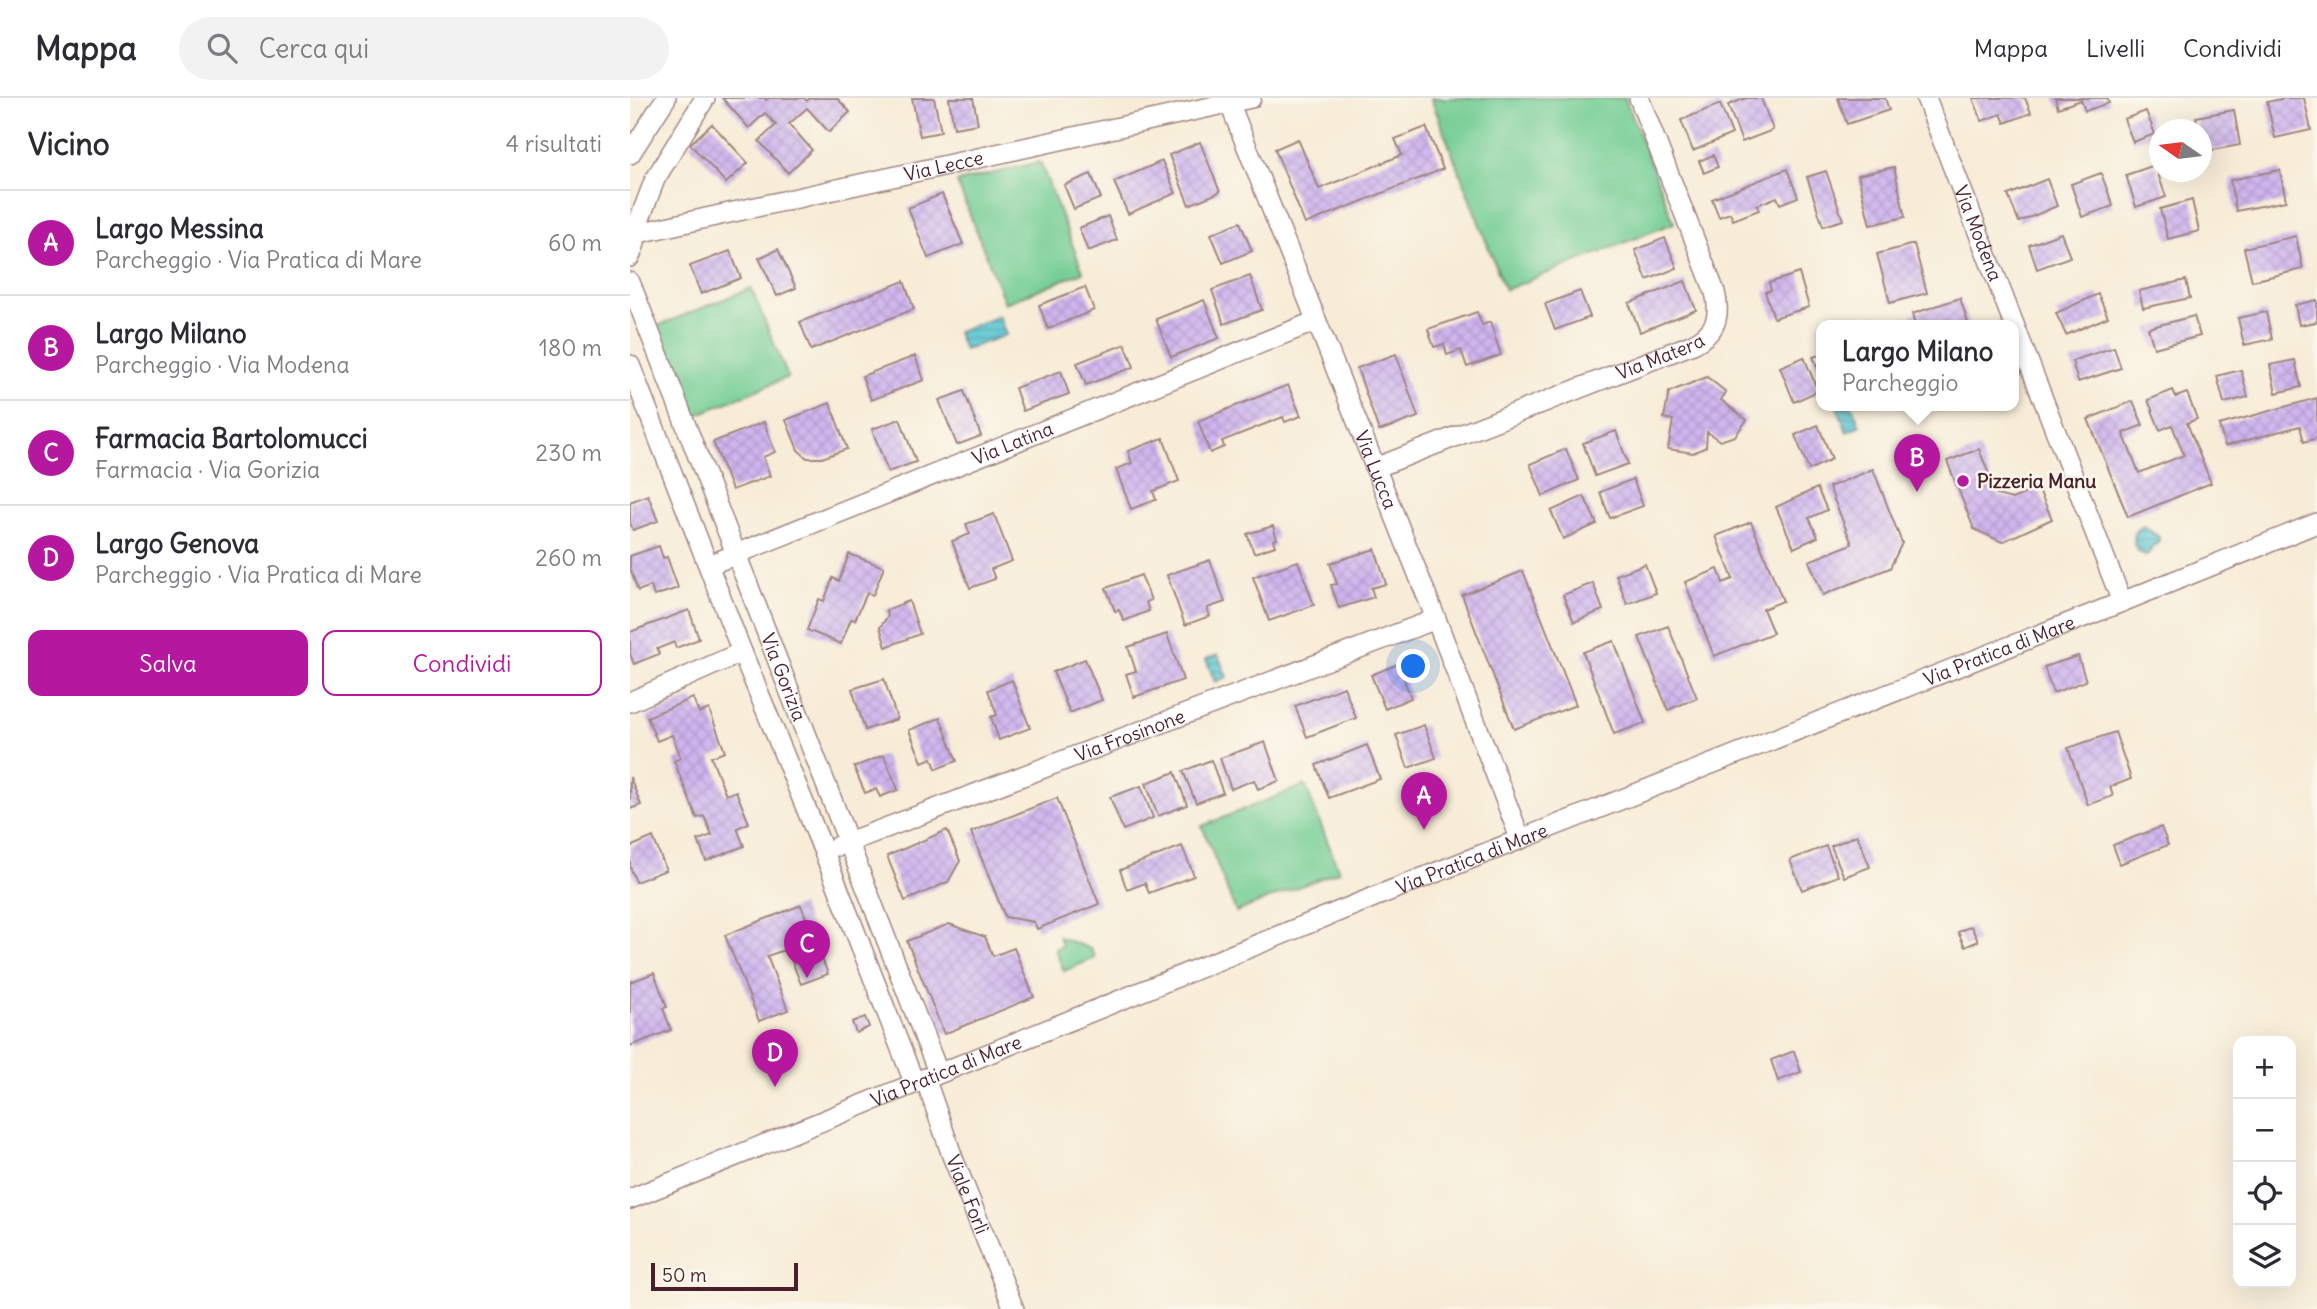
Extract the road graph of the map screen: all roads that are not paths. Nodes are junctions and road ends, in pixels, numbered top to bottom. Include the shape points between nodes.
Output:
1 (666, 98) edge
2 (705, 98) edge
3 (1175, 98) edge
4 (1251, 98) edge
5 (1639, 98) edge
6 (1926, 98) edge
7 (1229, 102) junction
8 (1192, 110) junction
9 (630, 153) edge
10 (632, 229) edge
11 (630, 257) edge
12 (630, 282) edge
13 (2012, 320) edge
14 (1317, 321) junction
15 (2019, 337) edge
16 (630, 365) edge
17 (1375, 468) junction
18 (2317, 523) edge
19 (736, 554) junction
20 (709, 565) junction
21 (2122, 602) junction
22 (1436, 619) junction
23 (741, 652) junction
24 (630, 702) edge
25 (1520, 838) junction
26 (849, 842) junction
27 (824, 852) junction
28 (926, 1078) junction
29 (630, 1199) edge
30 (1014, 1309) edge

1 - 9 street
2 - 10 street via 655,179
3 - 8 street
4 - 7 street, Via Lecce
5 - 17 street, Via Matera via 1714,292 1716,324 1693,344
6 - 13 street, Via Modena
7 - 8 street, Via Lecce
7 - 14 street, Via Lucca
8 - 10 street, Via Lecce
10 - 11 street via 635,243
12 - 19 street, Via Gorizia
14 - 17 street, Via Lucca
14 - 19 street, Via Latina
15 - 21 street, Via Modena
16 - 20 street, Via Gorizia
17 - 22 street, Via Lucca
18 - 21 street, Via Pratica di Mare
19 - 20 street, Via Latina
19 - 26 street, Via Gorizia
20 - 23 street, Via Gorizia
21 - 25 street, Via Pratica di Mare
22 - 25 street, Via Lucca
22 - 26 street, Via Frosinone
23 - 24 street
23 - 27 street, Via Gorizia
25 - 28 street, Via Pratica di Mare
26 - 27 street, Via Frosinone
26 - 28 street, Via Gorizia
27 - 28 street, Via Gorizia
28 - 29 street, Via Pratica di Mare
28 - 30 street, Viale Forlì

